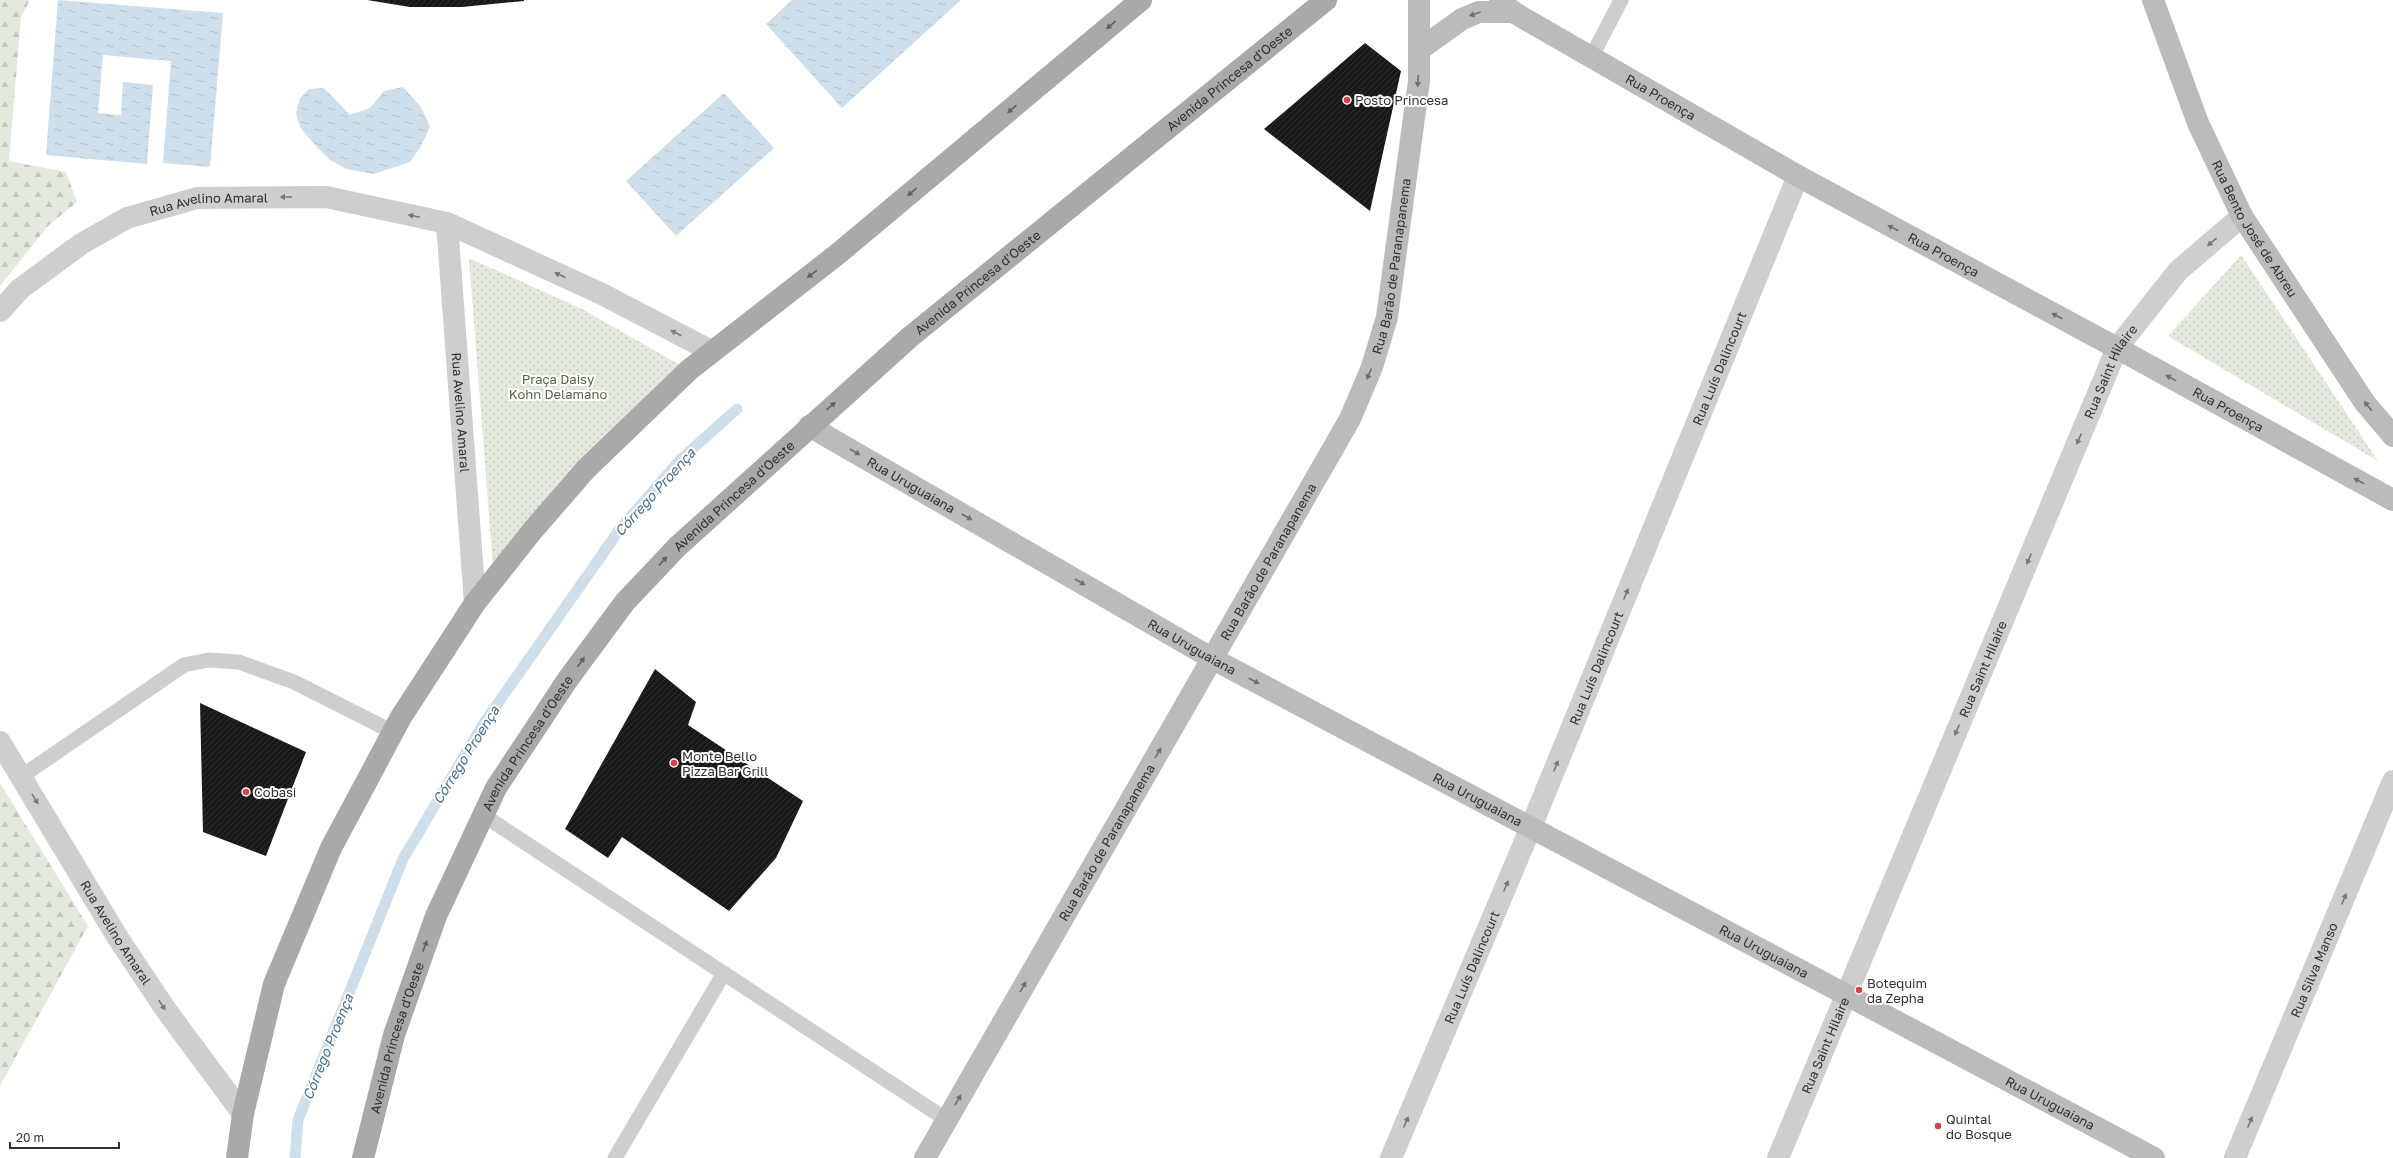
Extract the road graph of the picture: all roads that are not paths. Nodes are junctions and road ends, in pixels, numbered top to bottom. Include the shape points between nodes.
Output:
1 (1141, 0) edge
2 (1326, 0) edge
3 (1419, 0) edge
4 (1621, 0) edge
5 (2153, 0) edge
6 (1507, 6) edge
7 (1419, 50) junction
8 (1591, 58) junction
9 (1798, 176) junction
10 (2242, 216) junction
11 (447, 223) junction
12 (0, 311) edge
13 (2116, 348) junction
14 (711, 351) junction
15 (809, 426) junction
16 (2393, 436) edge
17 (2393, 500) edge
18 (475, 602) junction
19 (1213, 659) junction
20 (393, 732) junction
21 (0, 742) edge
22 (22, 776) junction
23 (2393, 781) edge
24 (483, 815) junction
25 (1530, 827) junction
26 (724, 973) junction
27 (1847, 995) junction
28 (243, 1114) junction
29 (947, 1120) junction
30 (237, 1158) edge
31 (363, 1158) edge
32 (615, 1158) edge
33 (925, 1158) edge
34 (1391, 1158) edge
35 (1778, 1158) edge
36 (2154, 1158) edge
37 (2235, 1158) edge

1 -> 14 main road via 840,253
15 -> 2 main road, Avenida Princesa d'Oeste via 910,337
3 - 7 main road, Rua Barão de Paranapanema
4 - 8 lane
5 - 10 main road, Rua Bento José de Abreu via 2198,123
6 -> 7 main road via 1479,12 1462,19
6 - 8 main road, Rua Proença
7 -> 19 main road, Rua Barão de Paranapanema via 1419,81 1387,316 1372,367 1350,419
8 - 9 main road, Rua Proença
13 -> 9 main road, Rua Proença
25 -> 9 street, Rua Luís Dalincourt
10 -> 13 street, Rua Saint Hilaire via 2178,271
16 -> 10 main road, Rua Bento José de Abreu via 2365,403
11 -> 12 street, Rua Avelino Amaral via 326,197 197,198 127,218 81,244 20,289
14 -> 11 street, Rua Avelino Amaral via 602,294
11 - 18 street, Rua Avelino Amaral
17 -> 13 main road, Rua Proença
13 -> 27 street, Rua Saint Hilaire
14 - 18 main road via 586,469
15 -> 19 main road, Rua Uruguaiana
24 -> 15 main road, Avenida Princesa d'Oeste via 496,788 568,679 625,602 677,547
18 - 20 main road
19 -> 25 main road, Rua Uruguaiana
29 -> 19 main road, Rua Barão de Paranapanema
20 - 22 lane via 294,682 239,662 208,660 184,666
20 - 28 main road via 331,848 274,984
21 - 22 street, Rua Avelino Amaral
22 -> 28 street, Rua Avelino Amaral via 122,944 166,1010
37 -> 23 street, Rua Silva Manso
24 - 26 lane
31 -> 24 main road, Avenida Princesa d'Oeste via 394,1035 436,916
25 - 27 main road, Rua Uruguaiana
34 -> 25 street, Rua Luís Dalincourt
26 - 29 lane
26 - 32 lane
27 - 35 street, Rua Saint Hilaire
27 - 36 main road, Rua Uruguaiana
28 - 30 main road
29 - 33 main road, Rua Barão de Paranapanema

